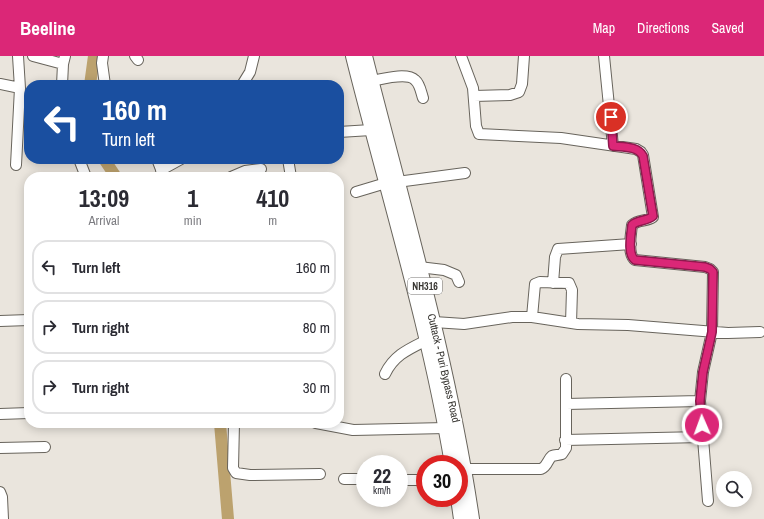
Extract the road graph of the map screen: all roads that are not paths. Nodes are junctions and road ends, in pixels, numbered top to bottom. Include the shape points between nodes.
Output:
1 (18, 56) edge
2 (33, 56) edge
3 (103, 56) edge
4 (254, 56) edge
5 (353, 56) edge
6 (365, 56) edge
7 (461, 56) edge
8 (524, 56) edge
9 (604, 56) edge
10 (64, 60) edge
11 (62, 80) edge
12 (104, 80) edge
13 (245, 80) edge
14 (371, 82) junction
15 (0, 84) edge
16 (20, 88) junction
17 (474, 96) junction
18 (423, 98) dead end
19 (372, 130) junction
20 (344, 132) edge
21 (613, 146) junction
22 (175, 164) edge
23 (16, 165) dead end
24 (261, 169) dead end
25 (165, 172) edge
26 (245, 172) edge
27 (465, 173) dead end
28 (391, 182) junction
29 (356, 192) dead end
30 (631, 244) junction
31 (419, 267) junction
32 (459, 282) dead end
33 (552, 283) junction
34 (532, 317) junction
35 (24, 320) edge
36 (0, 321) edge
37 (434, 322) junction
38 (571, 323) junction
39 (712, 332) junction
40 (760, 332) dead end
41 (427, 340) junction
42 (385, 374) dead end
43 (566, 379) dead end
44 (700, 401) junction
45 (566, 404) junction
46 (24, 413) edge
47 (0, 414) edge
48 (234, 428) edge
49 (342, 428) edge
50 (446, 428) junction
51 (702, 437) junction
52 (566, 440) junction
53 (45, 447) dead end
54 (0, 448) edge
55 (455, 455) edge
56 (457, 455) edge
57 (468, 466) edge
58 (320, 474) dead end
59 (344, 479) dead end
60 (356, 479) edge
61 (0, 492) edge
62 (708, 501) dead end
63 (468, 504) edge
64 (459, 507) edge
65 (3, 519) edge
66 (461, 519) edge
67 (472, 519) edge

1 - 16 street
2 - 10 street
3 - 12 street
4 - 13 street
5 - 19 highway, Cuttack - Puri Bypass Road / NH316
6 - 14 highway, Cuttack - Puri Bypass Road / NH316
7 - 17 street
8 - 17 street via 519,92 510,95
9 - 21 street
10 - 11 street
14 - 18 street via 409,77 418,83
14 - 28 highway, Cuttack - Puri Bypass Road / NH316
15 - 16 street
16 - 23 street
17 - 21 street via 479,134 561,138
19 - 20 street
19 - 28 highway, Cuttack - Puri Bypass Road / NH316
21 - 30 street via 636,149 643,156 653,216 636,221 632,225
22 - 25 street
24 - 26 street
27 - 28 street
28 - 29 street
28 - 31 highway, Cuttack - Puri Bypass Road / NH316
28 - 41 highway, Cuttack - Puri Bypass Road / NH316
30 - 33 street via 558,249
30 - 39 street via 632,258 635,260 710,269 713,272
31 - 32 street via 444,270 456,275
31 - 37 highway, Cuttack - Puri Bypass Road / NH316
33 - 34 street via 535,284
33 - 38 street via 568,283 572,287
34 - 37 street via 512,317 464,324
34 - 38 street
35 - 36 street
37 - 56 highway, Cuttack - Puri Bypass Road / NH316 via 453,406
38 - 39 street
39 - 40 street
39 - 44 street via 703,372
41 - 42 street via 396,357
41 - 50 highway, Cuttack - Puri Bypass Road / NH316
43 - 45 street
44 - 45 street
44 - 51 street
45 - 52 street
46 - 47 street
48 - 58 street via 233,468 236,473
49 - 50 street
50 - 55 highway, Cuttack - Puri Bypass Road / NH316
51 - 52 street
51 - 62 street
52 - 57 street via 565,451 550,458 547,465 541,469
53 - 54 street
59 - 60 street
61 - 65 street
63 - 67 highway, Cuttack - Puri Bypass Road / NH316
64 - 66 highway

